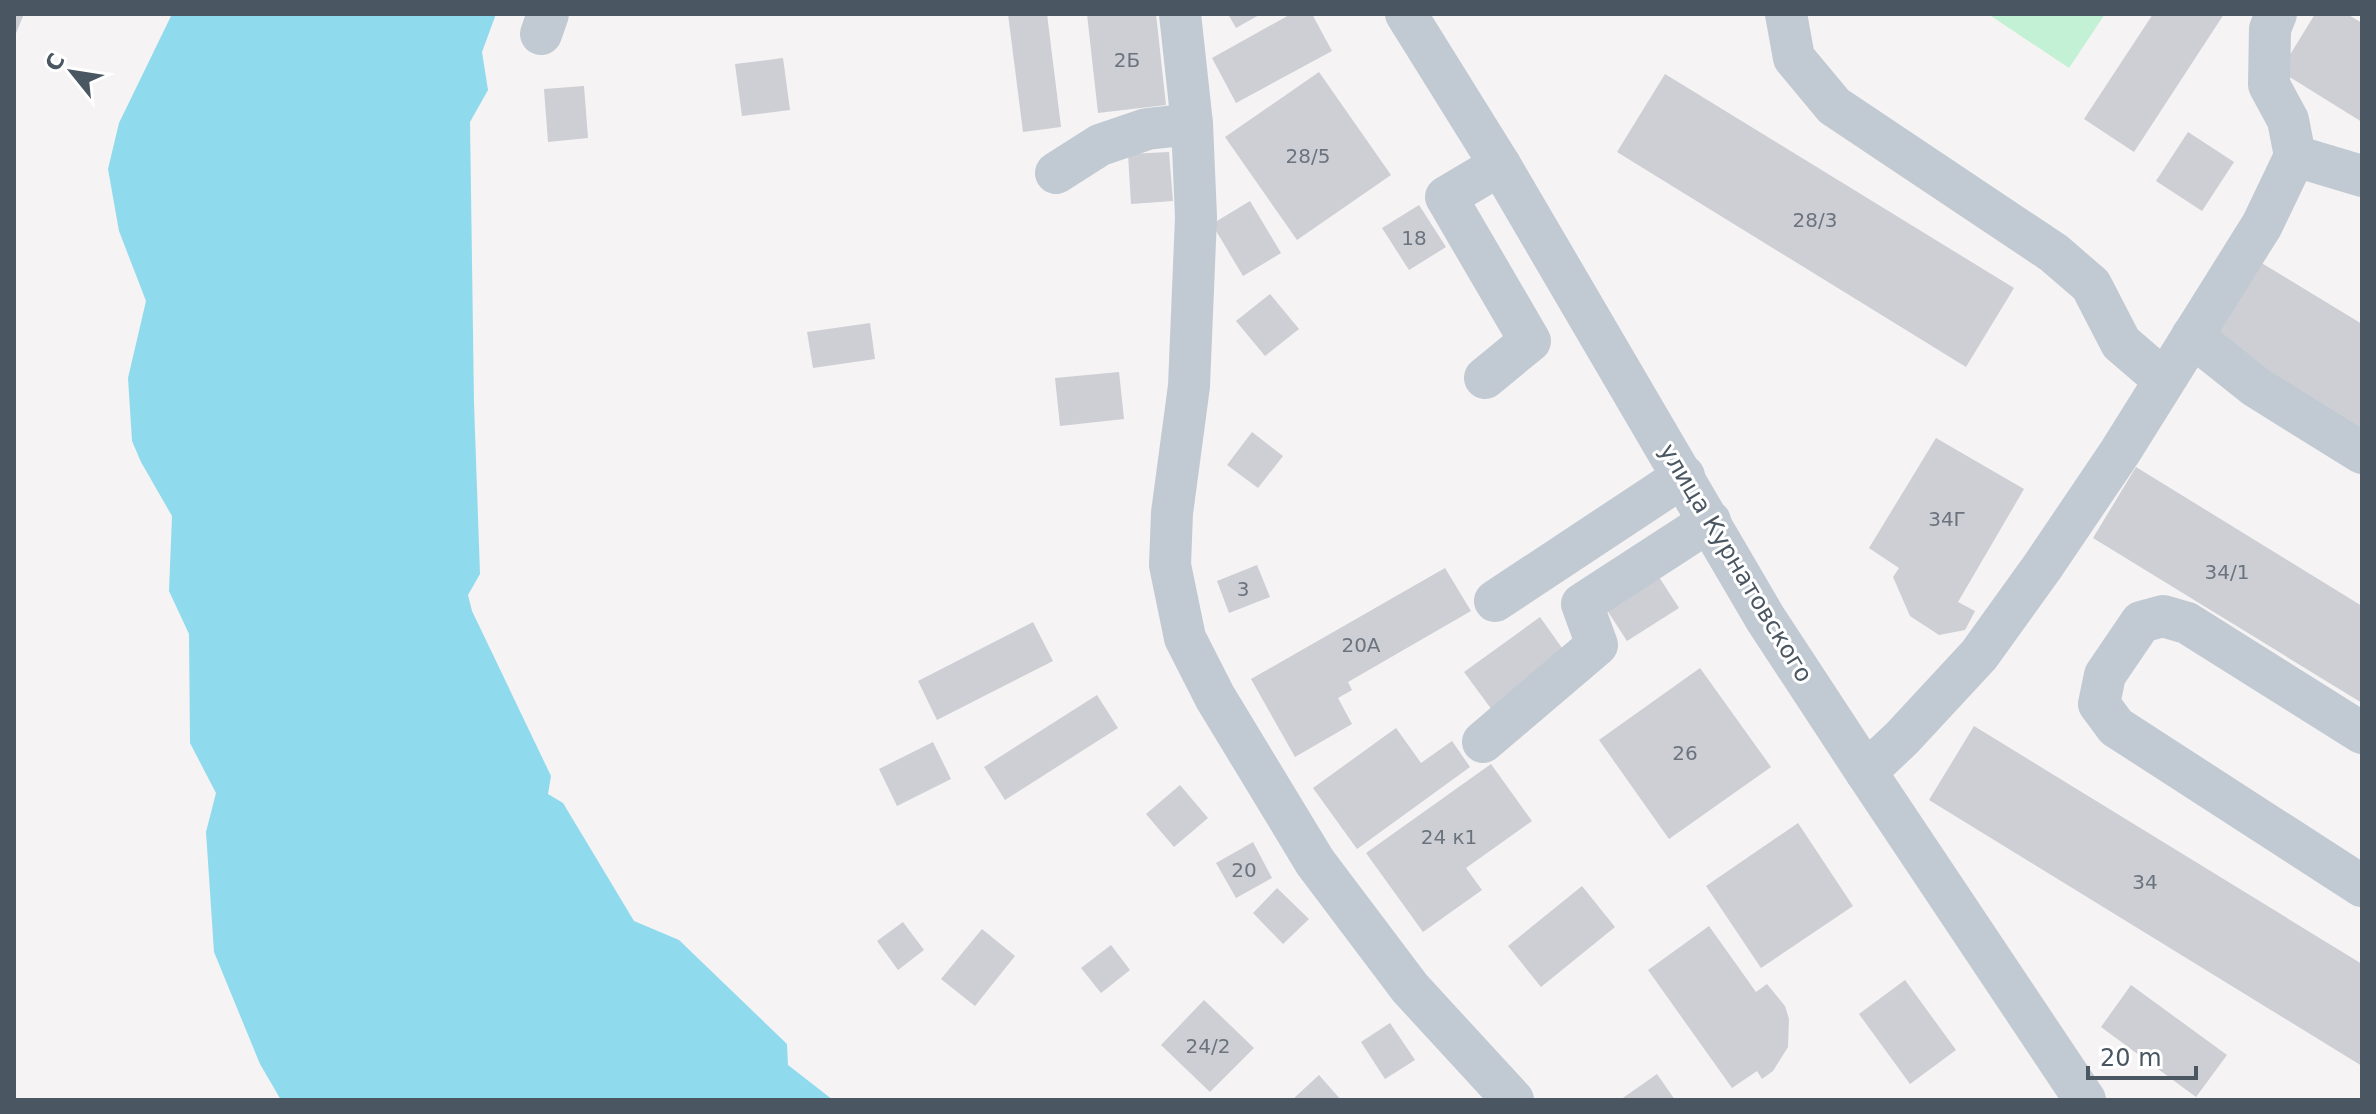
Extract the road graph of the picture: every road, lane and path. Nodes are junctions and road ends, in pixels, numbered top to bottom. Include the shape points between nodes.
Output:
1 (1180, 14) edge
2 (1406, 14) edge
3 (1786, 14) edge
4 (2276, 14) edge
5 (1192, 124) junction
6 (2295, 156) junction
7 (1500, 165) junction
8 (1056, 173) dead end
9 (2362, 176) edge
10 (2192, 336) junction
11 (1485, 378) dead end
12 (2164, 380) junction
13 (2362, 453) edge
14 (1684, 476) junction
15 (1710, 521) junction
16 (1495, 601) dead end
17 (2362, 733) edge
18 (1483, 742) dead end
19 (1866, 772) junction
20 (2362, 886) edge
21 (1513, 1100) edge
22 (2085, 1100) edge

1 - 5 street
2 - 7 street, улица Курнатовского
3 - 12 street via 1794,58 1834,106 2054,253 2091,285 2121,343
4 - 6 street via 2270,29 2269,85 2288,120
5 - 8 street via 1147,129 1100,145
5 - 21 street via 1196,217 1189,386 1170,565 1185,638 1315,862 1410,988
6 - 9 street
6 - 10 street via 2262,225
7 - 11 street via 1446,197 1530,341
7 - 14 street, улица Курнатовского
10 - 12 street
10 - 13 street via 2256,387
12 - 19 street via 1979,655
14 - 15 street, улица Курнатовского
14 - 16 street
15 - 18 street via 1582,604 1597,645
15 - 19 street, улица Курнатовского via 1765,618
17 - 20 street via 2187,623 2163,616 2141,622 2105,675 2099,704 2116,727
19 - 22 street, улица Курнатовского

